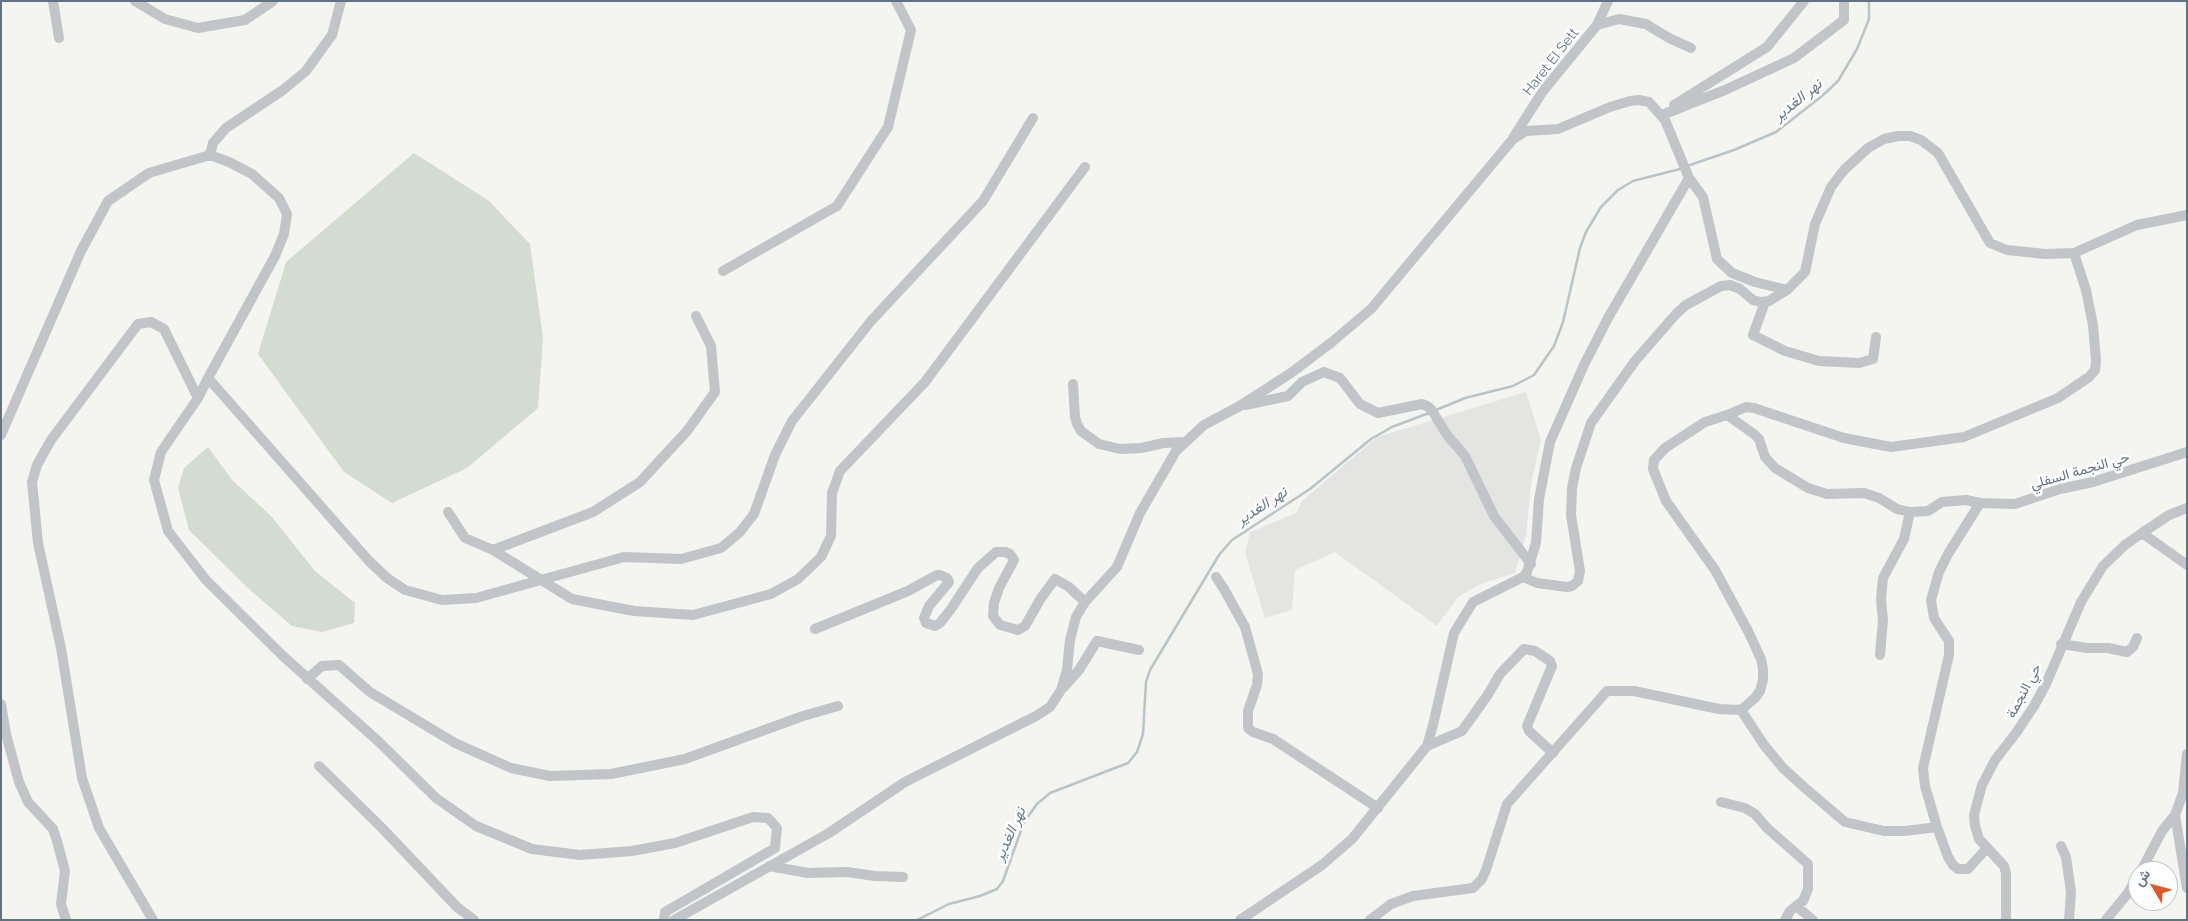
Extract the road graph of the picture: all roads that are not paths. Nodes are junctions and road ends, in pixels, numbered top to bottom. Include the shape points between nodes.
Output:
1 (53, 1) edge
2 (135, 1) edge
3 (273, 1) edge
4 (341, 1) edge
5 (896, 1) edge
6 (1608, 1) edge
7 (1804, 1) edge
8 (1844, 1) edge
9 (1597, 25) junction
10 (59, 38) dead end
11 (1691, 48) dead end
12 (1665, 113) junction
13 (1033, 118) dead end
14 (1513, 139) junction
15 (210, 155) junction
16 (1085, 167) dead end
17 (1690, 178) junction
18 (2187, 215) edge
19 (2074, 253) junction
20 (723, 271) dead end
21 (1787, 290) junction
22 (1765, 302) junction
23 (696, 316) dead end
24 (1876, 337) dead end
25 (208, 378) junction
26 (1074, 384) dead end
27 (198, 398) junction
28 (1238, 407) junction
29 (1727, 414) junction
30 (1, 434) edge
31 (1184, 442) junction
32 (2187, 452) edge
33 (1980, 503) junction
34 (2187, 508) edge
35 (448, 512) dead end
36 (1910, 512) junction
37 (2142, 533) junction
38 (493, 550) junction
39 (1531, 564) junction
40 (2187, 565) edge
41 (1523, 577) junction
42 (1216, 578) dead end
43 (540, 580) junction
44 (1085, 602) junction
45 (816, 629) dead end
46 (2137, 638) dead end
47 (2061, 644) junction
48 (1139, 650) dead end
49 (1880, 655) dead end
50 (307, 679) junction
51 (1061, 690) junction
52 (1, 704) edge
53 (838, 706) dead end
54 (1741, 710) junction
55 (1427, 746) junction
56 (1553, 753) junction
57 (2187, 754) edge
58 (319, 766) dead end
59 (1721, 802) dead end
60 (1378, 808) junction
61 (2175, 815) junction
62 (1937, 827) junction
63 (2061, 846) dead end
64 (1987, 848) junction
65 (2146, 861) edge
66 (770, 866) junction
67 (903, 877) dead end
68 (2187, 888) edge
69 (2128, 893) edge
70 (1796, 906) junction
71 (66, 920) edge
72 (153, 920) edge
73 (474, 920) edge
74 (664, 920) edge
75 (674, 920) edge
76 (1240, 920) edge
77 (1370, 920) edge
78 (1785, 920) edge
79 (1813, 920) edge
80 (2006, 920) edge
81 (2069, 920) edge
82 (2106, 920) edge

1 - 10 street
2 - 3 street via 165,19 198,28 245,20
4 - 15 street via 332,35 306,71 226,128 212,143
5 - 20 street via 911,30 888,127 836,206
6 - 9 street, Haret EI Sett
7 - 12 street via 1767,46
8 - 12 street via 1844,20 1794,58
9 - 11 street via 1619,19 1646,24
9 - 14 street, Haret EI Sett via 1543,91
12 - 14 street via 1649,102 1639,100 1610,107 1558,129 1526,132
12 - 17 street
13 - 43 street via 983,201 871,321 792,421 775,455 754,514 739,533 721,548 681,559 624,557
14 - 28 street, Haret EI Sett via 1371,309 1298,368
15 - 25 street via 252,174 279,198 287,214 284,234 275,256
15 - 30 street via 149,174 108,201 81,251
16 - 43 street via 925,382 840,471 832,493 831,536 821,558 798,579 771,594 693,615 634,611 572,599
17 - 21 street via 1703,197 1716,259 1745,279
17 - 39 street via 1608,318 1550,442
18 - 19 street via 2136,225
19 - 21 street via 2022,253 1990,243 1938,153 1921,140 1898,136 1868,148 1831,187 1814,224 1805,272
19 - 29 street via 2086,290 2096,361 2095,370 2089,377 2058,398 1964,437 1891,448 1844,438 1754,408 1746,407
21 - 22 street
22 - 24 street via 1753,335 1785,351 1819,361 1859,363 1873,360
22 - 41 street via 1753,300 1730,285 1721,286 1676,314 1635,361 1591,423 1572,488 1571,515 1580,571 1578,581 1566,587 1537,583
23 - 38 street via 711,346 715,392 687,432 640,482 593,512
25 - 27 street
25 - 43 street via 369,561 405,590 442,600 476,598
26 - 31 street via 1077,424 1099,444 1134,449 1164,442
27 - 50 street via 161,452 154,480 168,531 206,580
27 - 72 street via 164,329 151,322 138,324 51,440 32,482 38,543 62,648 82,778 99,828
28 - 31 street via 1204,425
28 - 39 street via 1288,396 1302,382 1324,372 1340,378 1360,404 1378,413 1422,404 1434,413 1447,435 1466,456 1494,516
29 - 36 street via 1754,434 1765,457 1775,468 1808,488 1827,494 1864,493 1896,509
29 - 54 street via 1705,422 1664,448 1654,460 1653,470 1670,506 1715,570 1761,659 1764,669 1760,691
31 - 44 street via 1140,513 1117,567
32 - 33 street, حي النجمة السفلي via 2015,504
33 - 36 street, حي النجمة السفلي via 1966,500 1942,502 1928,511
33 - 62 street via 1948,554 1931,600 1934,618 1949,641 1947,668 1923,768
34 - 37 street, حي النجمة via 2169,515
35 - 38 street via 465,538
36 - 49 street via 1904,539 1882,578
37 - 40 street
37 - 47 street, حي النجمة via 2102,566
38 - 43 street
39 - 41 street
41 - 55 street via 1478,598 1466,610 1454,633
42 - 60 street via 1245,627 1258,674 1248,711 1248,728 1273,739
44 - 45 street via 1055,579 1025,626 1018,630 1000,625 993,616 994,603 1014,560 1010,554 996,552 978,568 946,616 935,626 926,623 924,618 948,582 940,574 908,591
44 - 51 street via 1076,617
46 - 47 street via 2127,652
47 - 64 street, حي النجمة via 2034,706 1995,760 1982,785 1974,815 1979,839
48 - 51 street via 1097,641 1079,670
50 - 53 street via 322,666 339,664 370,692 456,743 510,768 550,776 611,774 685,759
50 - 74 street via 378,741 436,798 476,826 532,848 580,855 632,851 675,843 753,817 768,818 777,828 775,848 665,912
51 - 66 street via 1050,707 1036,716 905,782 829,833
52 - 71 street via 19,782 28,802 52,829 57,841 64,871 61,904
54 - 56 street via 1613,690 1603,694
54 - 62 street via 1783,768 1845,822 1884,831
55 - 56 street via 1462,731 1500,674 1524,649 1535,651 1552,666 1527,726
55 - 60 street
56 - 77 street via 1507,804 1486,870 1473,888 1413,896 1391,904
57 - 61 street via 2183,793
58 - 73 street via 457,907
59 - 70 street via 1755,814 1808,864 1808,889 1803,901
60 - 76 street via 1352,839 1322,865
61 - 65 street
61 - 68 street
62 - 64 street via 1948,857 1958,869 1968,869
63 - 81 street via 2066,857 2071,892
64 - 80 street, حي النجمة via 2000,860 2006,874
66 - 67 street via 808,874 847,872
66 - 75 street
69 - 82 street
70 - 78 street
70 - 79 street

